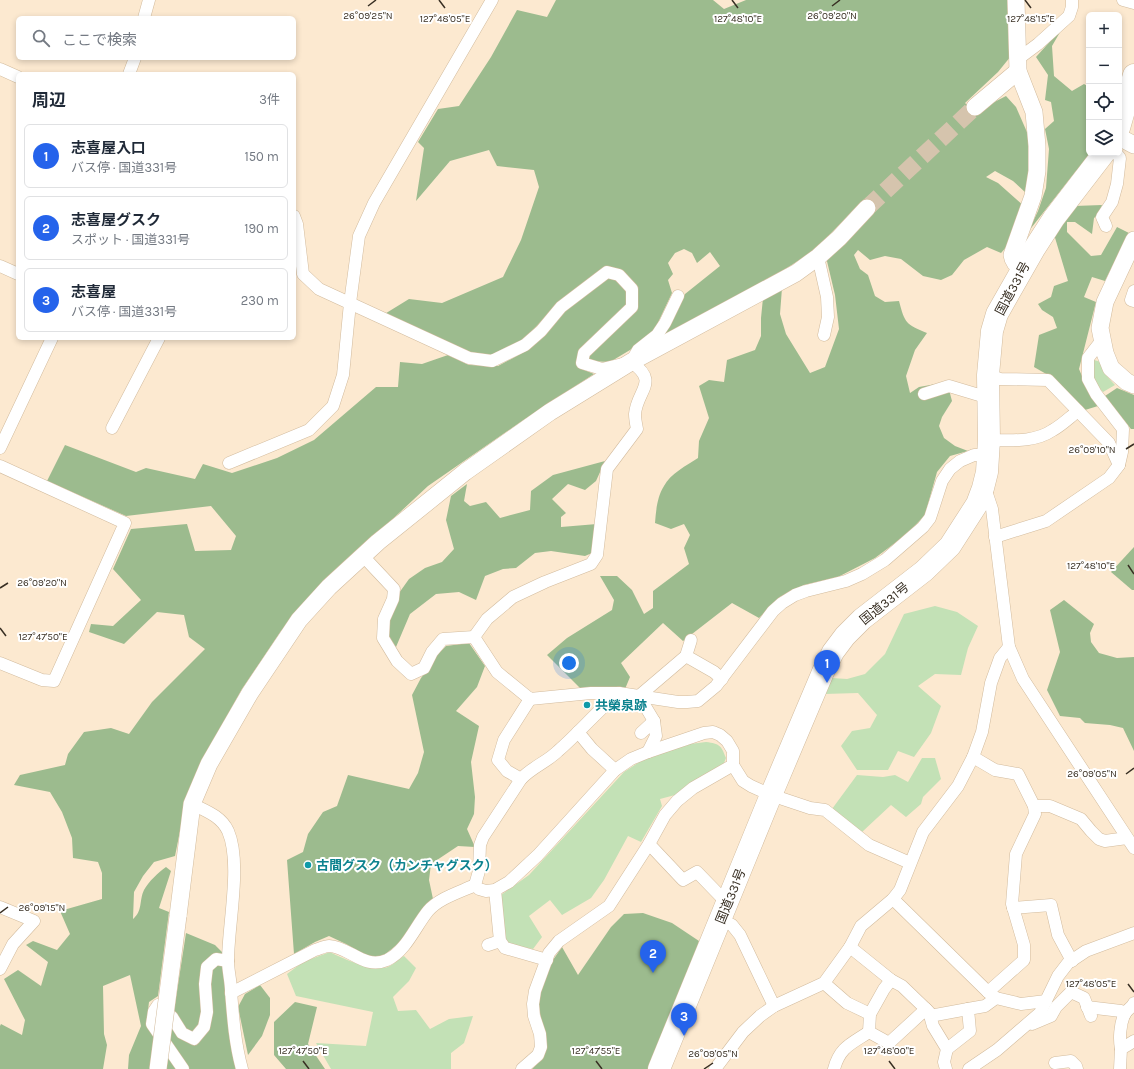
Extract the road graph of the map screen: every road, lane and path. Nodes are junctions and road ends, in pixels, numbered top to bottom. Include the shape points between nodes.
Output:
1 (149, 0) edge
2 (492, 0) edge
3 (1016, 0) edge
4 (1072, 0) edge
5 (1123, 0) edge
6 (1134, 3) edge
7 (145, 16) edge
8 (134, 60) edge
9 (1018, 65) junction
10 (0, 69) edge
11 (131, 72) edge
12 (1134, 75) edge
13 (16, 76) edge
14 (974, 107) tunnel mouth
15 (1121, 120) edge
16 (1122, 139) edge
17 (1134, 146) edge
18 (1102, 156) edge
19 (1118, 156) edge
20 (867, 208) tunnel mouth
21 (296, 224) edge
22 (1106, 226) dead end
23 (1134, 240) edge
24 (818, 257) junction
25 (0, 266) edge
26 (1022, 268) junction
27 (16, 273) edge
28 (1134, 291) edge
29 (678, 296) dead end
30 (1134, 301) edge
31 (350, 304) junction
32 (824, 335) dead end
33 (51, 340) edge
34 (158, 340) edge
35 (1102, 340) junction
36 (631, 362) junction
37 (988, 375) junction
38 (1134, 385) edge
39 (924, 394) dead end
40 (989, 398) junction
41 (1078, 411) junction
42 (112, 428) dead end
43 (0, 448) edge
44 (989, 448) junction
45 (229, 463) dead end
46 (1119, 465) junction
47 (0, 466) edge
48 (983, 488) junction
49 (995, 537) junction
50 (363, 556) junction
51 (474, 637) junction
52 (692, 640) dead end
53 (1009, 647) junction
54 (686, 656) junction
55 (0, 663) edge
56 (722, 678) junction
57 (619, 693) junction
58 (639, 696) junction
59 (530, 699) junction
60 (654, 721) junction
61 (578, 732) junction
62 (641, 733) dead end
63 (648, 752) junction
64 (973, 758) junction
65 (733, 765) junction
66 (615, 770) junction
67 (522, 779) junction
68 (771, 795) junction
69 (192, 804) junction
70 (1034, 806) junction
71 (1132, 843) edge
72 (649, 844) junction
73 (910, 863) junction
74 (475, 885) junction
75 (495, 890) junction
76 (893, 899) junction
77 (0, 907) edge
78 (1013, 908) junction
79 (724, 912) junction
80 (1134, 932) edge
81 (850, 947) junction
82 (547, 960) junction
83 (228, 961) junction
84 (1072, 961) junction
85 (0, 969) edge
86 (891, 980) junction
87 (824, 983) junction
88 (231, 992) junction
89 (992, 995) junction
90 (1046, 1001) junction
91 (1134, 1003) edge
92 (774, 1006) junction
93 (968, 1009) junction
94 (928, 1012) junction
95 (870, 1014) junction
96 (1125, 1014) junction
97 (1023, 1027) junction
98 (868, 1032) junction
99 (1134, 1041) edge
100 (947, 1049) junction
101 (1121, 1049) junction
102 (1055, 1063) dead end
103 (158, 1069) edge
104 (183, 1069) edge
105 (242, 1069) edge
106 (522, 1069) edge
107 (659, 1069) edge
108 (715, 1069) edge
109 (834, 1069) edge
110 (946, 1069) edge
111 (971, 1069) edge
112 (1077, 1069) edge
113 (1120, 1069) edge

1 - 7 street
2 - 31 street via 371,210 359,236
3 - 9 street
4 - 9 street via 1069,16
5 - 6 street
8 - 11 street
9 - 14 street
9 - 26 street via 1034,112 1037,146 1037,172 1032,196 1012,255 1013,260
10 - 13 street
12 - 15 highway
16 - 17 street
18 - 26 highway, 国道331号 via 1054,218
19 - 22 street via 1117,184 1112,202 1102,217
20 - 24 street
21 - 31 street via 303,274 319,289
23 - 35 street via 1105,302 1100,328
24 - 32 street via 827,297 828,317
24 - 36 street via 796,273
25 - 27 street
26 - 37 highway, 国道331号 via 997,314 992,331
28 - 30 street via 1131,300
29 - 36 street via 657,335 638,350
31 - 36 street via 469,358 492,361 525,345 561,307 607,272 619,275 632,289 632,308 584,353 582,363 602,369
31 - 45 street via 343,375 333,406 309,430
33 - 43 street
34 - 42 street
35 - 38 street via 1111,368
35 - 46 street via 1088,358 1088,379 1096,394 1123,429
36 - 50 street via 550,412 465,472
36 - 51 street via 639,367 645,376 645,388 637,403 637,429 607,469 597,555 591,564 513,597 487,619
37 - 40 highway, 国道331号
37 - 41 street via 1000,379 1048,380
39 - 40 street via 949,386
40 - 44 highway, 国道331号
41 - 44 street via 1052,431
41 - 46 street via 1109,443
44 - 48 highway, 国道331号
44 - 56 street via 960,461 950,469 942,481 930,518 885,560 846,581 806,591 782,603 773,611
46 - 49 street via 1108,478 1046,521
47 - 55 street via 125,523 54,681 42,680
48 - 49 street via 992,509
48 - 68 highway, 国道331号 via 970,516 950,546 924,571 862,619 838,644 823,672
49 - 53 street
50 - 51 street via 394,589 393,599 384,619 383,638 397,661 411,674 424,668 432,652 443,639
50 - 69 street via 298,620 250,693 209,764
51 - 59 street via 497,672
52 - 54 street
53 - 64 street via 1000,658 991,683 982,732
53 - 71 street via 1023,679
54 - 56 street
54 - 58 street
56 - 58 street via 698,701 678,702
57 - 58 street
57 - 59 street
57 - 61 street
58 - 60 street
59 - 67 street via 504,740 498,760 508,771
60 - 62 street
60 - 63 street via 656,736
61 - 66 street
61 - 67 street via 558,752
63 - 65 street via 713,732 727,741 733,751
63 - 66 street via 630,759
64 - 70 street via 995,770 1018,774
64 - 73 street via 958,786 923,832
65 - 68 street via 743,780
65 - 72 street via 693,788 677,801 665,815
66 - 75 street via 538,855 509,882
67 - 74 street via 483,837
68 - 73 street via 810,808 825,810 869,845
68 - 79 highway, 国道331号
69 - 83 street via 212,813 227,830 231,842 234,868
69 - 103 street, bridge
70 - 71 street via 1050,806 1081,819 1099,839
70 - 78 street via 1035,814 1016,854
72 - 79 street via 683,880 697,872
72 - 82 street via 609,906 559,940
73 - 76 street via 900,890
74 - 75 street via 486,891
74 - 88 street via 436,903 399,952 386,960 366,961 329,946 314,950
75 - 82 street via 494,943
76 - 81 street via 861,926
76 - 89 street
77 - 85 street via 34,921 13,944
78 - 84 street via 1051,905 1058,935
78 - 89 street via 1024,945 1024,960
79 - 92 street via 740,935
79 - 107 highway, 国道331号
80 - 84 street via 1086,950
81 - 86 street
81 - 87 street
82 - 106 street via 535,991 533,1004 541,1046 538,1055
83 - 88 street
83 - 104 street via 216,959 207,967 207,1012 204,1027 194,1039 182,1033 172,1017 158,1005 154,1011 152,1024
84 - 90 street via 1058,976
86 - 94 street via 902,986
86 - 95 street
87 - 92 street
87 - 95 street via 847,1003
88 - 105 street
89 - 90 street via 1021,1004
89 - 93 street via 985,1006
90 - 97 street via 1040,1012
91 - 96 street
92 - 108 street via 751,1024
93 - 94 street
93 - 100 street via 970,1031
94 - 98 street via 889,1044
94 - 100 street
95 - 98 street
96 - 97 street via 1121,1011 1089,1012 1084,998 1071,992 1051,1016
96 - 101 street via 1119,1040
97 - 111 street
98 - 109 street via 842,1051
99 - 101 street
100 - 110 street via 944,1062
101 - 113 street
102 - 112 street via 1071,1061

